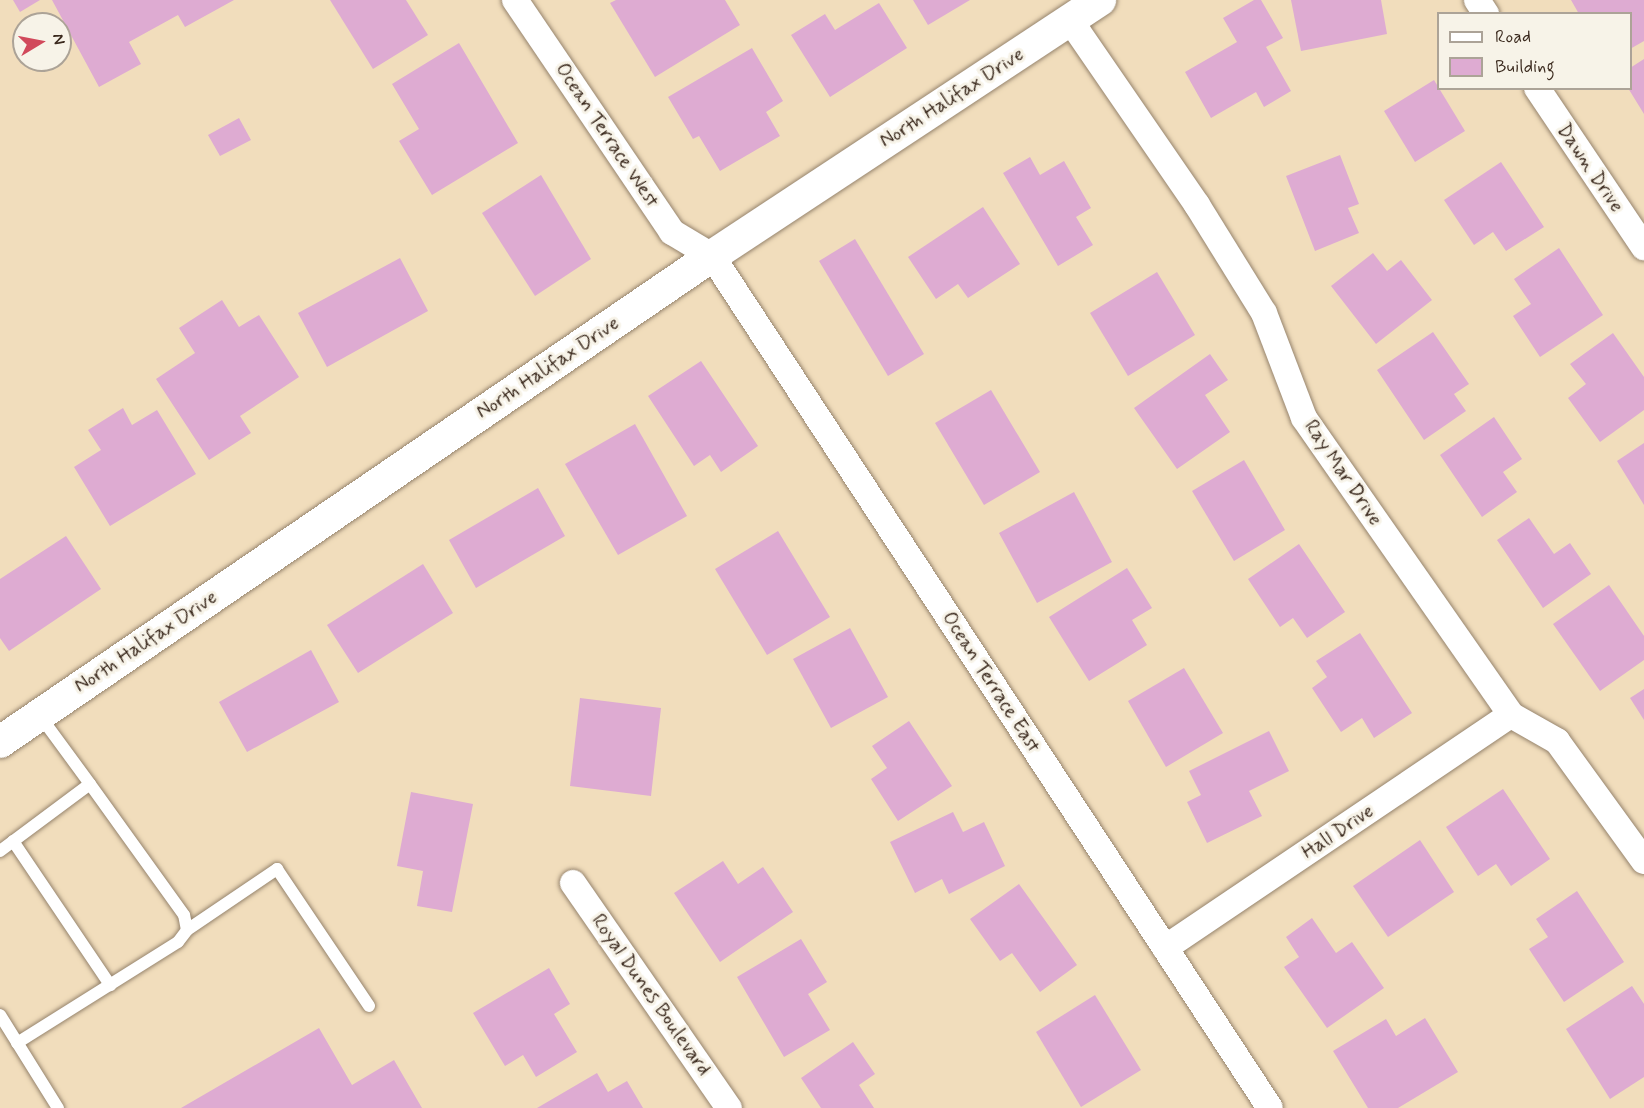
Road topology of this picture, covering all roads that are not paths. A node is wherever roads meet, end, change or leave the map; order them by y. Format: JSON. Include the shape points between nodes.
{"nodes":[{"id":1,"x":515,"y":0,"type":"edge"},
{"id":2,"x":1100,"y":0,"type":"edge"},
{"id":3,"x":1070,"y":20,"type":"junction"},
{"id":4,"x":1538,"y":90,"type":"edge"},
{"id":5,"x":1644,"y":247,"type":"edge"},
{"id":6,"x":712,"y":256,"type":"junction"},
{"id":7,"x":39,"y":715,"type":"junction"},
{"id":8,"x":1511,"y":715,"type":"junction"},
{"id":9,"x":0,"y":742,"type":"edge"},
{"id":10,"x":90,"y":784,"type":"junction"},
{"id":11,"x":13,"y":841,"type":"junction"},
{"id":12,"x":0,"y":851,"type":"edge"},
{"id":13,"x":1644,"y":861,"type":"edge"},
{"id":14,"x":573,"y":883,"type":"dead end"},
{"id":15,"x":187,"y":930,"type":"junction"},
{"id":16,"x":1165,"y":948,"type":"junction"},
{"id":17,"x":110,"y":985,"type":"junction"},
{"id":18,"x":369,"y":1006,"type":"dead end"},
{"id":19,"x":0,"y":1016,"type":"edge"},
{"id":20,"x":17,"y":1043,"type":"junction"},
{"id":21,"x":58,"y":1108,"type":"edge"},
{"id":22,"x":729,"y":1108,"type":"edge"},
{"id":23,"x":1270,"y":1108,"type":"edge"}],
"edges":[{"from":1,"to":6,"type":"street","name":"Ocean Terrace West","via":[[672,232]]},
{"from":2,"to":3,"type":"street","name":"North Halifax Drive"},
{"from":3,"to":6,"type":"street","name":"North Halifax Drive"},
{"from":3,"to":8,"type":"street","name":"Ray Mar Drive","via":[[1197,206],[1264,313],[1304,418]]},
{"from":4,"to":5,"type":"street","name":"Dawn Drive"},
{"from":6,"to":7,"type":"street","name":"North Halifax Drive"},
{"from":6,"to":16,"type":"street","name":"Ocean Terrace East"},
{"from":7,"to":9,"type":"street","name":"North Halifax Drive"},
{"from":7,"to":10,"type":"lane"},
{"from":8,"to":13,"type":"street","name":"Ray Mar Drive","via":[[1557,741]]},
{"from":8,"to":16,"type":"street","name":"Hall Drive"},
{"from":10,"to":11,"type":"lane"},
{"from":10,"to":15,"type":"lane","via":[[184,915]]},
{"from":11,"to":12,"type":"lane"},
{"from":11,"to":17,"type":"lane"},
{"from":14,"to":22,"type":"street","name":"Royal Dunes Boulevard"},
{"from":15,"to":17,"type":"lane","via":[[178,942]]},
{"from":15,"to":18,"type":"lane","via":[[277,869]]},
{"from":16,"to":23,"type":"street","name":"Ocean Terrace East"},
{"from":17,"to":20,"type":"lane"},
{"from":19,"to":20,"type":"lane"},
{"from":20,"to":21,"type":"lane"}]}
